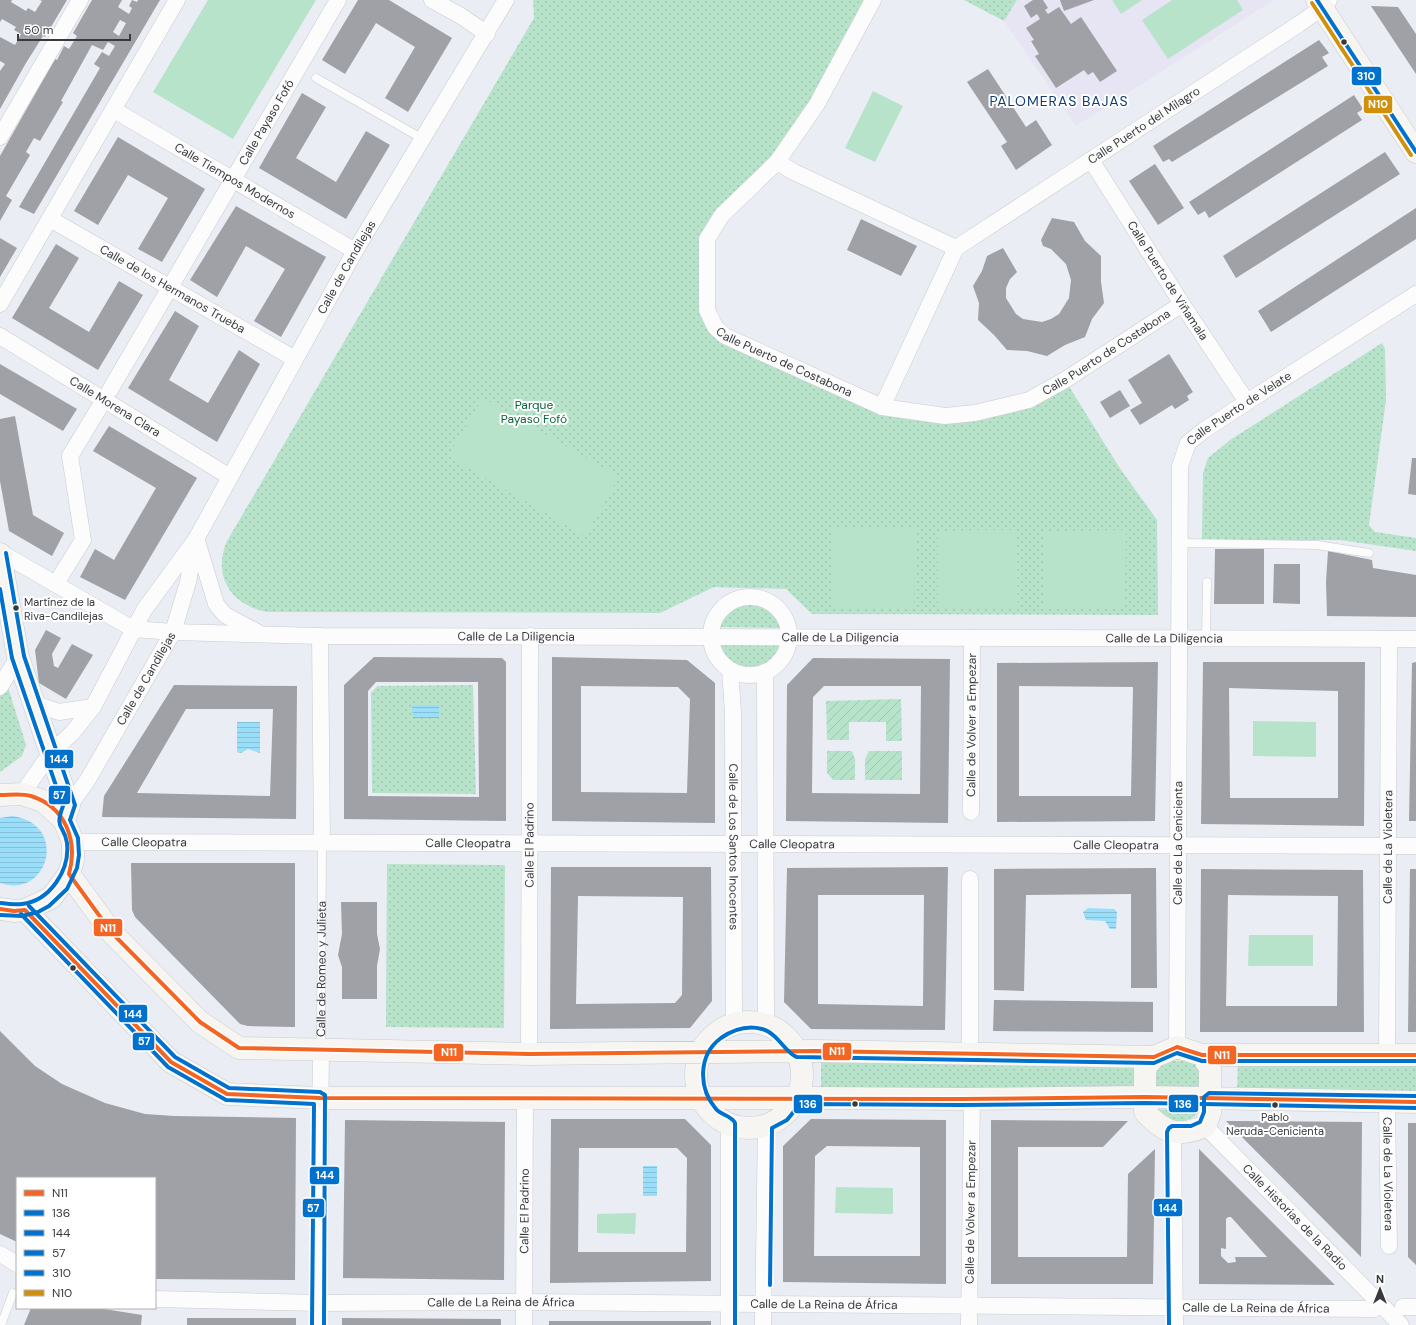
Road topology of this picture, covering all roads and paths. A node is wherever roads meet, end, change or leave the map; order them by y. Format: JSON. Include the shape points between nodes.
{"nodes":[{"id":1,"x":80,"y":0,"type":"edge"},
{"id":2,"x":178,"y":0,"type":"edge"},
{"id":3,"x":338,"y":0,"type":"edge"},
{"id":4,"x":432,"y":0,"type":"edge"},
{"id":5,"x":506,"y":0,"type":"edge"},
{"id":6,"x":873,"y":0,"type":"edge"},
{"id":7,"x":1325,"y":2,"type":"edge"},
{"id":8,"x":487,"y":34,"type":"junction"},
{"id":9,"x":316,"y":78,"type":"dead end"},
{"id":10,"x":114,"y":110,"type":"junction"},
{"id":11,"x":1416,"y":126,"type":"edge"},
{"id":12,"x":0,"y":137,"type":"edge"},
{"id":13,"x":423,"y":139,"type":"junction"},
{"id":14,"x":1416,"y":152,"type":"edge"},
{"id":15,"x":1091,"y":160,"type":"junction"},
{"id":16,"x":777,"y":162,"type":"junction"},
{"id":17,"x":233,"y":178,"type":"junction"},
{"id":18,"x":50,"y":219,"type":"junction"},
{"id":19,"x":956,"y":248,"type":"junction"},
{"id":20,"x":355,"y":251,"type":"junction"},
{"id":21,"x":170,"y":287,"type":"junction"},
{"id":22,"x":1416,"y":294,"type":"edge"},
{"id":23,"x":0,"y":304,"type":"edge"},
{"id":24,"x":1182,"y":304,"type":"junction"},
{"id":25,"x":0,"y":336,"type":"edge"},
{"id":26,"x":295,"y":359,"type":"junction"},
{"id":27,"x":110,"y":390,"type":"dead end"},
{"id":28,"x":1247,"y":402,"type":"junction"},
{"id":29,"x":882,"y":407,"type":"junction"},
{"id":30,"x":99,"y":408,"type":"dead end"},
{"id":31,"x":230,"y":477,"type":"junction"},
{"id":32,"x":196,"y":539,"type":"junction"},
{"id":33,"x":1180,"y":543,"type":"junction"},
{"id":34,"x":0,"y":553,"type":"edge"},
{"id":35,"x":1369,"y":553,"type":"dead end"},
{"id":36,"x":60,"y":577,"type":"dead end"},
{"id":37,"x":1207,"y":582,"type":"dead end"},
{"id":38,"x":133,"y":629,"type":"junction"},
{"id":39,"x":173,"y":632,"type":"junction"},
{"id":40,"x":264,"y":635,"type":"junction"},
{"id":41,"x":320,"y":636,"type":"junction"},
{"id":42,"x":530,"y":636,"type":"junction"},
{"id":43,"x":710,"y":636,"type":"junction"},
{"id":44,"x":789,"y":637,"type":"junction"},
{"id":45,"x":972,"y":638,"type":"junction"},
{"id":46,"x":1179,"y":639,"type":"junction"},
{"id":47,"x":1206,"y":639,"type":"junction"},
{"id":48,"x":1389,"y":639,"type":"junction"},
{"id":49,"x":1416,"y":639,"type":"edge"},
{"id":50,"x":18,"y":657,"type":"junction"},
{"id":51,"x":730,"y":670,"type":"junction"},
{"id":52,"x":765,"y":672,"type":"junction"},
{"id":53,"x":0,"y":687,"type":"edge"},
{"id":54,"x":33,"y":703,"type":"junction"},
{"id":55,"x":93,"y":707,"type":"junction"},
{"id":56,"x":50,"y":754,"type":"junction"},
{"id":57,"x":22,"y":794,"type":"junction"},
{"id":58,"x":0,"y":796,"type":"edge"},
{"id":59,"x":971,"y":812,"type":"dead end"},
{"id":60,"x":66,"y":813,"type":"junction"},
{"id":61,"x":73,"y":842,"type":"junction"},
{"id":62,"x":322,"y":843,"type":"junction"},
{"id":63,"x":530,"y":843,"type":"junction"},
{"id":64,"x":732,"y":844,"type":"junction"},
{"id":65,"x":766,"y":844,"type":"junction"},
{"id":66,"x":1179,"y":846,"type":"junction"},
{"id":67,"x":1388,"y":846,"type":"junction"},
{"id":68,"x":1416,"y":846,"type":"edge"},
{"id":69,"x":69,"y":874,"type":"junction"},
{"id":70,"x":970,"y":879,"type":"dead end"},
{"id":71,"x":0,"y":908,"type":"edge"},
{"id":72,"x":26,"y":910,"type":"junction"},
{"id":73,"x":734,"y":1024,"type":"junction"},
{"id":74,"x":766,"y":1024,"type":"junction"},
{"id":75,"x":1177,"y":1047,"type":"junction"},
{"id":76,"x":321,"y":1048,"type":"junction"},
{"id":77,"x":797,"y":1051,"type":"junction"},
{"id":78,"x":700,"y":1053,"type":"junction"},
{"id":79,"x":529,"y":1054,"type":"junction"},
{"id":80,"x":970,"y":1054,"type":"junction"},
{"id":81,"x":1202,"y":1055,"type":"junction"},
{"id":82,"x":1388,"y":1055,"type":"junction"},
{"id":83,"x":1416,"y":1055,"type":"edge"},
{"id":84,"x":1154,"y":1057,"type":"junction"},
{"id":85,"x":525,"y":1097,"type":"junction"},
{"id":86,"x":1145,"y":1097,"type":"junction"},
{"id":87,"x":320,"y":1098,"type":"junction"},
{"id":88,"x":701,"y":1098,"type":"junction"},
{"id":89,"x":797,"y":1098,"type":"junction"},
{"id":90,"x":972,"y":1099,"type":"junction"},
{"id":91,"x":1210,"y":1099,"type":"junction"},
{"id":92,"x":1386,"y":1102,"type":"junction"},
{"id":93,"x":1416,"y":1102,"type":"edge"},
{"id":94,"x":729,"y":1124,"type":"junction"},
{"id":95,"x":766,"y":1125,"type":"junction"},
{"id":96,"x":1205,"y":1126,"type":"junction"},
{"id":97,"x":1173,"y":1132,"type":"junction"},
{"id":98,"x":1389,"y":1246,"type":"dead end"},
{"id":99,"x":0,"y":1254,"type":"edge"},
{"id":100,"x":16,"y":1263,"type":"edge"},
{"id":101,"x":14,"y":1294,"type":"dead end"},
{"id":102,"x":156,"y":1299,"type":"edge"},
{"id":103,"x":524,"y":1302,"type":"junction"},
{"id":104,"x":318,"y":1303,"type":"junction"},
{"id":105,"x":764,"y":1304,"type":"junction"},
{"id":106,"x":729,"y":1305,"type":"junction"},
{"id":107,"x":969,"y":1305,"type":"junction"},
{"id":108,"x":1175,"y":1306,"type":"junction"},
{"id":109,"x":1374,"y":1309,"type":"dead end"},
{"id":110,"x":1,"y":1325,"type":"edge"},
{"id":111,"x":318,"y":1325,"type":"edge"},
{"id":112,"x":524,"y":1325,"type":"edge"},
{"id":113,"x":729,"y":1325,"type":"edge"},
{"id":114,"x":763,"y":1325,"type":"edge"},
{"id":115,"x":969,"y":1325,"type":"edge"},
{"id":116,"x":1175,"y":1325,"type":"edge"},
{"id":117,"x":1401,"y":1325,"type":"edge"}],
"edges":[{"from":1,"to":12,"type":"street"},
{"from":2,"to":10,"type":"street"},
{"from":3,"to":17,"type":"street","name":"Calle Payaso Fofó"},
{"from":4,"to":8,"type":"street"},
{"from":5,"to":8,"type":"street","name":"Calle de Candilejas"},
{"from":6,"to":16,"type":"street","name":"Calle Puerto de Costabona","via":[[817,104]]},
{"from":7,"to":11,"type":"main road"},
{"from":7,"to":14,"type":"main road"},
{"from":7,"to":15,"type":"street","name":"Calle Puerto del Milagro"},
{"from":8,"to":13,"type":"street","name":"Calle de Candilejas"},
{"from":9,"to":13,"type":"lane"},
{"from":10,"to":17,"type":"street","name":"Calle Tiempos Modernos"},
{"from":10,"to":18,"type":"street"},
{"from":13,"to":20,"type":"street","name":"Calle de Candilejas"},
{"from":15,"to":19,"type":"street","name":"Calle Puerto del Milagro"},
{"from":15,"to":24,"type":"street","name":"Calle Puerto de Viñamala"},
{"from":16,"to":19,"type":"street"},
{"from":16,"to":29,"type":"street","name":"Calle Puerto de Costabona","via":[[722,215],[707,239],[707,310],[715,327],[725,336]]},
{"from":17,"to":20,"type":"street","name":"Calle Tiempos Modernos"},
{"from":17,"to":21,"type":"street","name":"Calle Payaso Fofó"},
{"from":18,"to":21,"type":"street","name":"Calle de los Hermanos Trueba"},
{"from":18,"to":23,"type":"street"},
{"from":19,"to":29,"type":"street"},
{"from":20,"to":26,"type":"street","name":"Calle de Candilejas"},
{"from":21,"to":26,"type":"street","name":"Calle de los Hermanos Trueba"},
{"from":21,"to":27,"type":"street","name":"Calle Payaso Fofó"},
{"from":22,"to":28,"type":"street","name":"Calle Puerto de Velate"},
{"from":24,"to":28,"type":"street","name":"Calle Puerto de Viñamala"},
{"from":24,"to":29,"type":"street","name":"Calle Puerto de Costabona","via":[[1065,380],[1029,400],[975,413],[945,416]]},
{"from":25,"to":31,"type":"street","name":"Calle Morena Clara"},
{"from":26,"to":31,"type":"street","name":"Calle de Candilejas"},
{"from":28,"to":33,"type":"street","name":"Calle Puerto de Velate","via":[[1188,443],[1180,466]]},
{"from":30,"to":36,"type":"street","via":[[70,456],[83,540]]},
{"from":31,"to":32,"type":"street","name":"Calle de Candilejas"},
{"from":32,"to":38,"type":"street","name":"Calle de Candilejas"},
{"from":32,"to":39,"type":"street","name":"Calle de Candilejas","via":[[188,582]]},
{"from":32,"to":40,"type":"street","name":"Calle de La Diligencia","via":[[216,604],[225,615]]},
{"from":33,"to":35,"type":"lane","via":[[1317,545]]},
{"from":33,"to":46,"type":"street","name":"Calle Puerto de Velate"},
{"from":34,"to":38,"type":"street","name":"Calle de La Diligencia"},
{"from":34,"to":50,"type":"main road"},
{"from":37,"to":47,"type":"lane"},
{"from":38,"to":39,"type":"street","name":"Calle de La Diligencia"},
{"from":38,"to":55,"type":"street","name":"Calle de Candilejas"},
{"from":39,"to":40,"type":"street","name":"Calle de La Diligencia"},
{"from":39,"to":60,"type":"street","name":"Calle de Candilejas"},
{"from":40,"to":41,"type":"street","name":"Calle de La Diligencia"},
{"from":41,"to":42,"type":"street","name":"Calle de La Diligencia"},
{"from":41,"to":62,"type":"street","name":"Calle de Romeo y Julieta"},
{"from":42,"to":43,"type":"street","name":"Calle de La Diligencia"},
{"from":42,"to":63,"type":"street","name":"Calle El Padrino"},
{"from":43,"to":44,"type":"street","name":"Calle de La Diligencia"},
{"from":43,"to":44,"type":"street","via":[[718,612],[738,598],[750,596],[774,604],[785,619]]},
{"from":43,"to":51,"type":"street","via":[[716,656]]},
{"from":44,"to":45,"type":"street","name":"Calle de La Diligencia"},
{"from":44,"to":52,"type":"street","via":[[782,658]]},
{"from":45,"to":46,"type":"street","name":"Calle de La Diligencia"},
{"from":45,"to":59,"type":"street","name":"Calle de Volver a Empezar"},
{"from":46,"to":47,"type":"street","name":"Calle de La Diligencia"},
{"from":46,"to":66,"type":"street","name":"Calle de La Cenicienta"},
{"from":47,"to":48,"type":"street","name":"Calle de La Diligencia"},
{"from":48,"to":49,"type":"street","name":"Calle de La Diligencia"},
{"from":48,"to":67,"type":"street","name":"Calle de La Violetera"},
{"from":50,"to":53,"type":"street"},
{"from":50,"to":54,"type":"main road"},
{"from":51,"to":52,"type":"street","via":[[754,675]]},
{"from":51,"to":64,"type":"street","name":"Calle de Los Santos Inocentes"},
{"from":52,"to":65,"type":"street"},
{"from":54,"to":55,"type":"street","via":[[59,712]]},
{"from":54,"to":56,"type":"main road"},
{"from":55,"to":56,"type":"street","name":"Calle de Candilejas","via":[[73,732]]},
{"from":56,"to":57,"type":"street","name":"Calle de Candilejas"},
{"from":56,"to":60,"type":"main road"},
{"from":57,"to":58,"type":"main road"},
{"from":57,"to":60,"type":"main road"},
{"from":60,"to":61,"type":"main road"},
{"from":61,"to":62,"type":"street","name":"Calle Cleopatra"},
{"from":61,"to":69,"type":"main road","via":[[73,860]]},
{"from":62,"to":63,"type":"street","name":"Calle Cleopatra"},
{"from":62,"to":76,"type":"lane","name":"Calle de Romeo y Julieta"},
{"from":63,"to":64,"type":"street","name":"Calle Cleopatra"},
{"from":63,"to":79,"type":"street","name":"Calle El Padrino"},
{"from":64,"to":65,"type":"street","name":"Calle Cleopatra"},
{"from":64,"to":73,"type":"street","name":"Calle de Los Santos Inocentes"},
{"from":65,"to":66,"type":"street","name":"Calle Cleopatra"},
{"from":65,"to":74,"type":"street"},
{"from":66,"to":67,"type":"street","name":"Calle Cleopatra"},
{"from":66,"to":75,"type":"street","name":"Calle de La Cenicienta"},
{"from":67,"to":68,"type":"street","name":"Calle Cleopatra"},
{"from":67,"to":82,"type":"street","name":"Calle de La Violetera"},
{"from":69,"to":72,"type":"main road","via":[[51,898]]},
{"from":69,"to":76,"type":"main road","via":[[112,933],[200,1022],[239,1048]]},
{"from":70,"to":80,"type":"street"},
{"from":71,"to":72,"type":"main road"},
{"from":72,"to":87,"type":"main road","via":[[171,1062],[227,1094]]},
{"from":73,"to":74,"type":"main road"},
{"from":73,"to":78,"type":"main road","via":[[715,1034]]},
{"from":74,"to":77,"type":"main road","via":[[783,1034]]},
{"from":75,"to":81,"type":"main road"},
{"from":75,"to":84,"type":"main road"},
{"from":76,"to":79,"type":"main road"},
{"from":76,"to":87,"type":"street","name":"Calle de Romeo y Julieta"},
{"from":77,"to":78,"type":"main road"},
{"from":77,"to":80,"type":"main road"},
{"from":77,"to":89,"type":"main road","via":[[802,1074]]},
{"from":78,"to":79,"type":"main road"},
{"from":78,"to":88,"type":"main road","via":[[696,1075]]},
{"from":80,"to":84,"type":"main road"},
{"from":81,"to":82,"type":"main road"},
{"from":81,"to":91,"type":"main road","via":[[1210,1068]]},
{"from":82,"to":83,"type":"main road"},
{"from":84,"to":86,"type":"main road","via":[[1145,1068]]},
{"from":85,"to":87,"type":"main road"},
{"from":85,"to":88,"type":"main road"},
{"from":85,"to":103,"type":"street","name":"Calle El Padrino"},
{"from":86,"to":90,"type":"main road"},
{"from":86,"to":91,"type":"main road"},
{"from":86,"to":97,"type":"main road","via":[[1145,1112],[1158,1126]]},
{"from":87,"to":104,"type":"street","name":"Calle de Romeo y Julieta"},
{"from":88,"to":89,"type":"main road"},
{"from":88,"to":94,"type":"main road","via":[[712,1114]]},
{"from":89,"to":90,"type":"main road"},
{"from":89,"to":95,"type":"main road","via":[[783,1115]]},
{"from":90,"to":107,"type":"street","name":"Calle de Volver a Empezar"},
{"from":91,"to":92,"type":"main road"},
{"from":91,"to":96,"type":"main road","via":[[1210,1113]]},
{"from":92,"to":93,"type":"main road"},
{"from":92,"to":98,"type":"street","name":"Calle de La Violetera"},
{"from":94,"to":95,"type":"main road","via":[[747,1128]]},
{"from":94,"to":106,"type":"street"},
{"from":95,"to":105,"type":"street"},
{"from":96,"to":97,"type":"main road","via":[[1192,1132]]},
{"from":96,"to":117,"type":"street","name":"Calle Historias de la Radio"},
{"from":97,"to":108,"type":"street"},
{"from":99,"to":100,"type":"street"},
{"from":101,"to":110,"type":"lane"},
{"from":102,"to":104,"type":"street","name":"Calle de La Reina de África"},
{"from":103,"to":104,"type":"street","name":"Calle de La Reina de África"},
{"from":103,"to":106,"type":"street","name":"Calle de La Reina de África"},
{"from":103,"to":112,"type":"street","name":"Calle El Padrino"},
{"from":104,"to":111,"type":"street","name":"Calle de Romeo y Julieta"},
{"from":105,"to":106,"type":"street","name":"Calle de La Reina de África"},
{"from":105,"to":107,"type":"street","name":"Calle de La Reina de África"},
{"from":105,"to":114,"type":"street"},
{"from":106,"to":113,"type":"street"},
{"from":107,"to":108,"type":"street","name":"Calle de La Reina de África"},
{"from":107,"to":115,"type":"street","name":"Calle de Volver a Empezar"},
{"from":108,"to":109,"type":"street","name":"Calle de La Reina de África"},
{"from":108,"to":116,"type":"street"}]}
